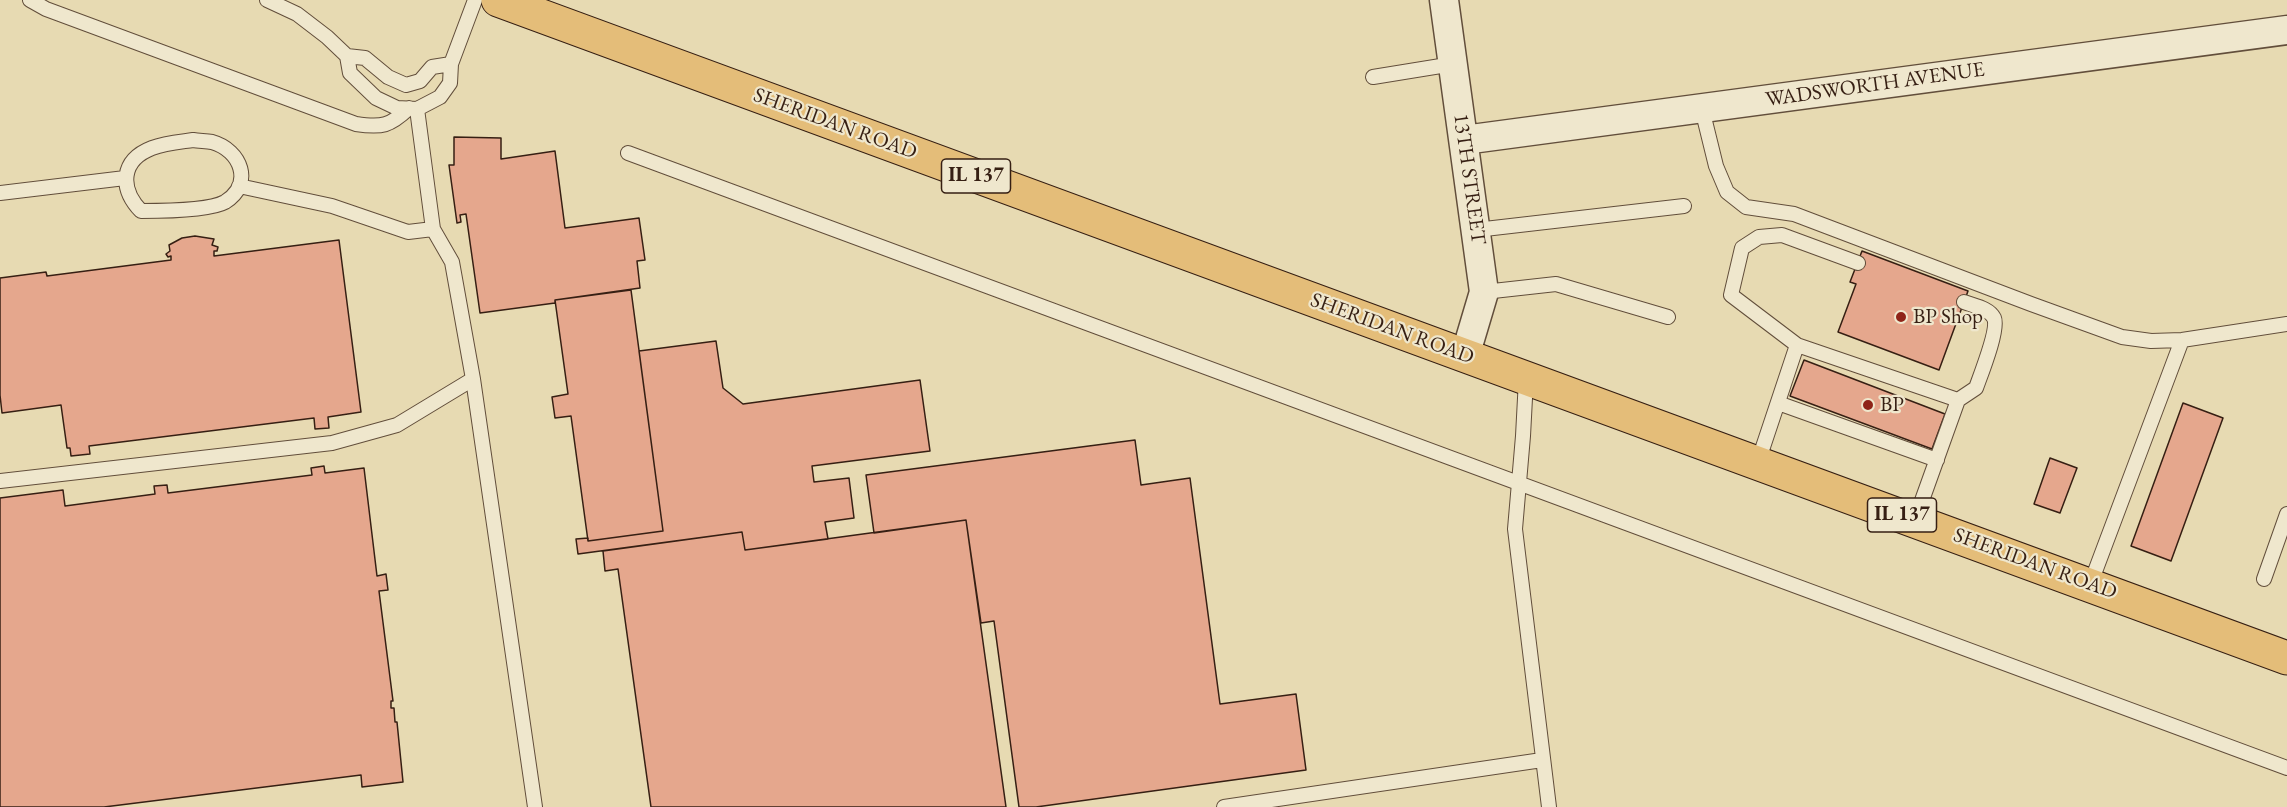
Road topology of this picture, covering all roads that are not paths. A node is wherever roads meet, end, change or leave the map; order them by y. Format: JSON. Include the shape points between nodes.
{"nodes":[{"id":1,"x":30,"y":0,"type":"edge"},
{"id":2,"x":267,"y":0,"type":"edge"},
{"id":3,"x":475,"y":0,"type":"edge"},
{"id":4,"x":498,"y":0,"type":"edge"},
{"id":5,"x":1444,"y":0,"type":"edge"},
{"id":6,"x":2287,"y":30,"type":"edge"},
{"id":7,"x":347,"y":56,"type":"junction"},
{"id":8,"x":451,"y":64,"type":"junction"},
{"id":9,"x":1453,"y":64,"type":"junction"},
{"id":10,"x":1373,"y":76,"type":"dead end"},
{"id":11,"x":413,"y":108,"type":"junction"},
{"id":12,"x":1702,"y":109,"type":"junction"},
{"id":13,"x":1464,"y":140,"type":"junction"},
{"id":14,"x":628,"y":153,"type":"dead end"},
{"id":15,"x":125,"y":178,"type":"junction"},
{"id":16,"x":239,"y":186,"type":"junction"},
{"id":17,"x":0,"y":194,"type":"edge"},
{"id":18,"x":1684,"y":206,"type":"dead end"},
{"id":19,"x":433,"y":229,"type":"junction"},
{"id":20,"x":1476,"y":230,"type":"junction"},
{"id":21,"x":1858,"y":263,"type":"dead end"},
{"id":22,"x":1484,"y":292,"type":"junction"},
{"id":23,"x":1964,"y":302,"type":"dead end"},
{"id":24,"x":1668,"y":317,"type":"dead end"},
{"id":25,"x":2287,"y":324,"type":"edge"},
{"id":26,"x":2182,"y":340,"type":"junction"},
{"id":27,"x":1797,"y":345,"type":"junction"},
{"id":28,"x":1465,"y":356,"type":"junction"},
{"id":29,"x":1526,"y":377,"type":"junction"},
{"id":30,"x":473,"y":379,"type":"junction"},
{"id":31,"x":1958,"y":400,"type":"junction"},
{"id":32,"x":1778,"y":403,"type":"junction"},
{"id":33,"x":1936,"y":460,"type":"junction"},
{"id":34,"x":1758,"y":462,"type":"junction"},
{"id":35,"x":0,"y":481,"type":"edge"},
{"id":36,"x":1520,"y":485,"type":"junction"},
{"id":37,"x":2287,"y":514,"type":"edge"},
{"id":38,"x":1915,"y":520,"type":"junction"},
{"id":39,"x":2264,"y":579,"type":"dead end"},
{"id":40,"x":2090,"y":585,"type":"junction"},
{"id":41,"x":2287,"y":658,"type":"edge"},
{"id":42,"x":1542,"y":760,"type":"junction"},
{"id":43,"x":2287,"y":768,"type":"edge"},
{"id":44,"x":536,"y":807,"type":"edge"},
{"id":45,"x":1224,"y":807,"type":"edge"},
{"id":46,"x":1549,"y":807,"type":"edge"}],
"edges":[{"from":1,"to":11,"type":"lane","via":[[356,124],[378,128]]},
{"from":2,"to":7,"type":"lane","via":[[297,14]]},
{"from":3,"to":8,"type":"lane"},
{"from":4,"to":28,"type":"highway","name":"SHERIDAN ROAD","number":"IL 137"},
{"from":5,"to":9,"type":"street","name":"13TH STREET"},
{"from":6,"to":12,"type":"street","name":"WADSWORTH AVENUE"},
{"from":7,"to":8,"type":"lane","via":[[365,57],[388,77],[406,85],[420,81],[432,67]]},
{"from":7,"to":11,"type":"lane","via":[[350,73],[376,98],[397,108]]},
{"from":8,"to":11,"type":"lane","via":[[450,83],[440,97]]},
{"from":9,"to":10,"type":"lane"},
{"from":9,"to":13,"type":"street","name":"13TH STREET"},
{"from":11,"to":19,"type":"lane"},
{"from":12,"to":13,"type":"street","name":"WADSWORTH AVENUE"},
{"from":12,"to":26,"type":"lane","via":[[1716,166],[1727,192],[1746,207],[1794,214],[2122,337]]},
{"from":13,"to":20,"type":"street","name":"13TH STREET"},
{"from":14,"to":36,"type":"lane"},
{"from":15,"to":16,"type":"lane","via":[[130,200],[141,211],[208,207],[225,202]]},
{"from":15,"to":16,"type":"lane","via":[[131,162],[150,149],[193,140],[214,143],[231,153],[243,174]]},
{"from":15,"to":17,"type":"lane"},
{"from":16,"to":19,"type":"lane","via":[[332,206],[408,232]]},
{"from":18,"to":20,"type":"lane"},
{"from":19,"to":30,"type":"lane","via":[[452,262]]},
{"from":20,"to":22,"type":"street","name":"13TH STREET"},
{"from":21,"to":27,"type":"lane","via":[[1782,235],[1759,237],[1742,248],[1731,295]]},
{"from":22,"to":24,"type":"lane","via":[[1556,284]]},
{"from":22,"to":28,"type":"street","name":"13TH STREET"},
{"from":23,"to":31,"type":"lane","via":[[1986,310],[1994,319],[1995,329],[1976,388]]},
{"from":25,"to":26,"type":"lane"},
{"from":26,"to":40,"type":"lane"},
{"from":27,"to":31,"type":"lane"},
{"from":27,"to":32,"type":"lane"},
{"from":28,"to":29,"type":"highway","name":"SHERIDAN ROAD","number":"IL 137"},
{"from":29,"to":34,"type":"highway","name":"SHERIDAN ROAD","number":"IL 137"},
{"from":29,"to":36,"type":"lane"},
{"from":30,"to":35,"type":"lane","via":[[397,425],[332,443]]},
{"from":30,"to":44,"type":"lane"},
{"from":31,"to":33,"type":"lane"},
{"from":32,"to":33,"type":"lane"},
{"from":32,"to":34,"type":"lane"},
{"from":33,"to":38,"type":"lane"},
{"from":34,"to":38,"type":"highway","name":"SHERIDAN ROAD","number":"IL 137"},
{"from":36,"to":42,"type":"lane","via":[[1515,530]]},
{"from":36,"to":43,"type":"lane"},
{"from":37,"to":39,"type":"lane"},
{"from":38,"to":40,"type":"highway","name":"SHERIDAN ROAD","number":"IL 137"},
{"from":40,"to":41,"type":"highway","name":"SHERIDAN ROAD","number":"IL 137"},
{"from":42,"to":45,"type":"lane"},
{"from":42,"to":46,"type":"lane"}]}
